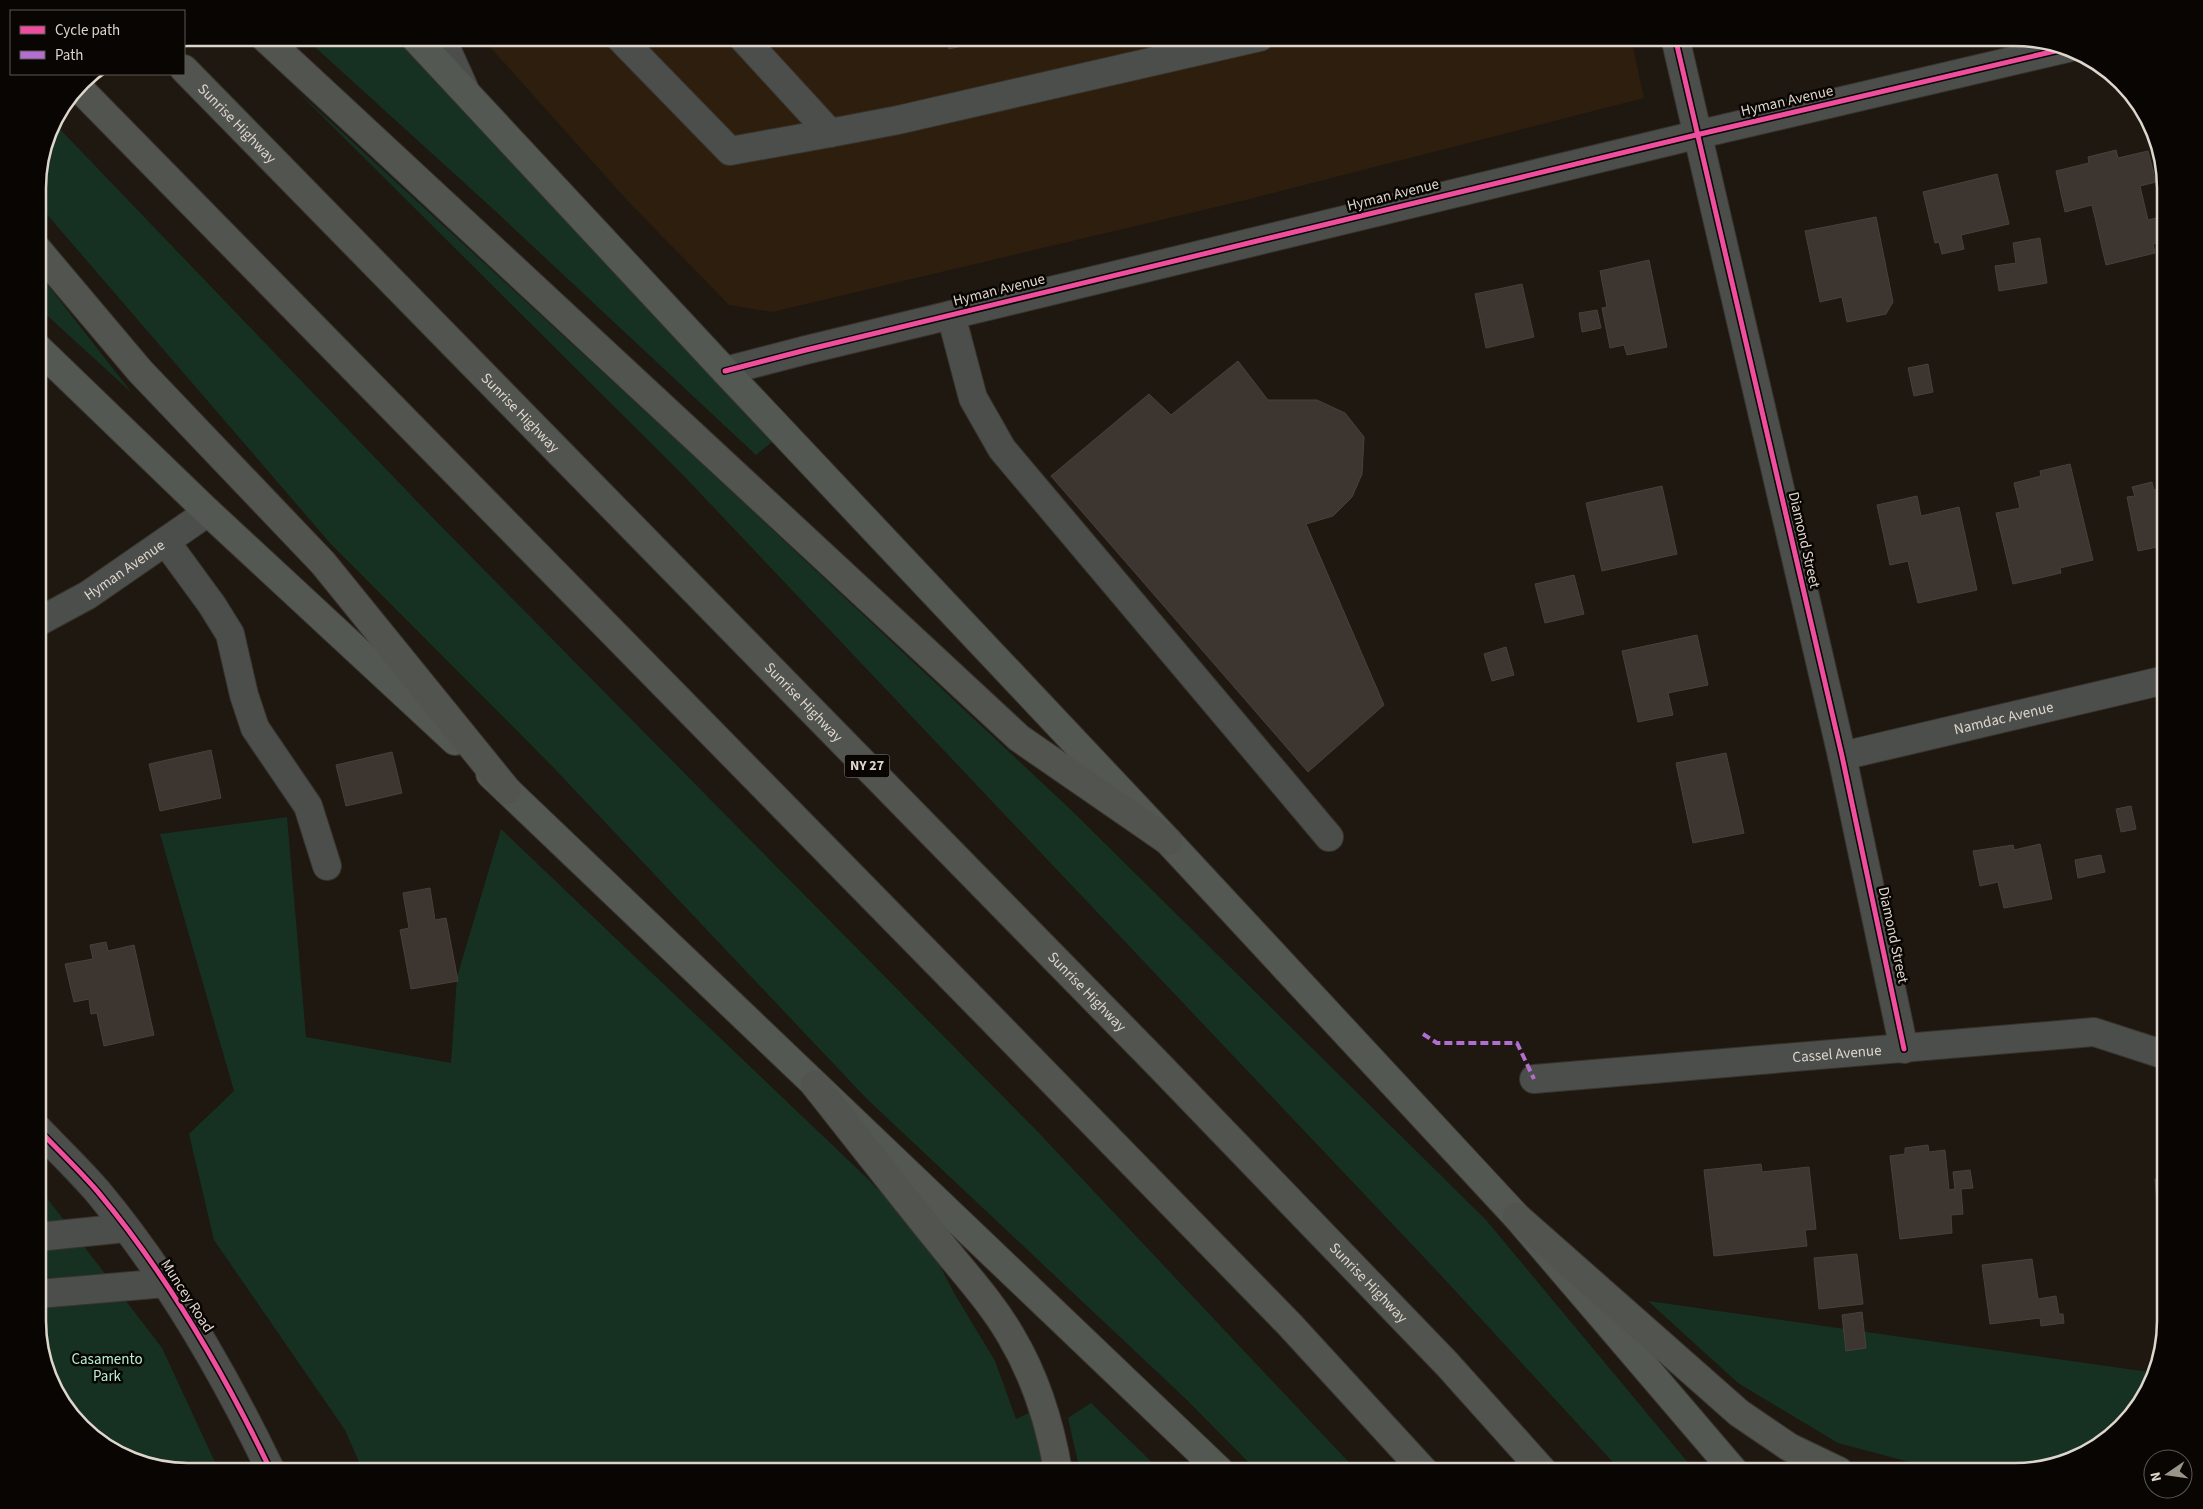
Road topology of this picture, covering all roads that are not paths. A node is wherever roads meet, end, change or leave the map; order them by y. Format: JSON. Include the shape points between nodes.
{"nodes":[{"id":1,"x":273,"y":46,"type":"edge"},
{"id":2,"x":422,"y":46,"type":"edge"},
{"id":3,"x":445,"y":46,"type":"edge"},
{"id":4,"x":627,"y":46,"type":"edge"},
{"id":5,"x":749,"y":46,"type":"edge"},
{"id":6,"x":1225,"y":46,"type":"edge"},
{"id":7,"x":1676,"y":46,"type":"edge"},
{"id":8,"x":2053,"y":51,"type":"edge"},
{"id":9,"x":185,"y":70,"type":"edge"},
{"id":10,"x":466,"y":92,"type":"junction"},
{"id":11,"x":83,"y":93,"type":"edge"},
{"id":12,"x":830,"y":133,"type":"junction"},
{"id":13,"x":1696,"y":134,"type":"junction"},
{"id":14,"x":47,"y":261,"type":"edge"},
{"id":15,"x":951,"y":315,"type":"junction"},
{"id":16,"x":47,"y":357,"type":"edge"},
{"id":17,"x":725,"y":372,"type":"junction"},
{"id":18,"x":208,"y":512,"type":"junction"},
{"id":19,"x":166,"y":542,"type":"junction"},
{"id":20,"x":47,"y":617,"type":"edge"},
{"id":21,"x":2157,"y":682,"type":"edge"},
{"id":22,"x":1842,"y":756,"type":"junction"},
{"id":23,"x":507,"y":790,"type":"junction"},
{"id":24,"x":1329,"y":837,"type":"dead end"},
{"id":25,"x":1168,"y":841,"type":"junction"},
{"id":26,"x":327,"y":866,"type":"dead end"},
{"id":27,"x":1904,"y":1048,"type":"junction"},
{"id":28,"x":2157,"y":1051,"type":"edge"},
{"id":29,"x":1534,"y":1079,"type":"dead end"},
{"id":30,"x":815,"y":1085,"type":"junction"},
{"id":31,"x":47,"y":1138,"type":"edge"},
{"id":32,"x":1517,"y":1217,"type":"junction"},
{"id":33,"x":125,"y":1228,"type":"junction"},
{"id":34,"x":47,"y":1236,"type":"edge"},
{"id":35,"x":166,"y":1283,"type":"junction"},
{"id":36,"x":47,"y":1293,"type":"edge"},
{"id":37,"x":267,"y":1463,"type":"edge"},
{"id":38,"x":1056,"y":1463,"type":"edge"},
{"id":39,"x":1211,"y":1463,"type":"edge"},
{"id":40,"x":1416,"y":1463,"type":"edge"},
{"id":41,"x":1535,"y":1463,"type":"edge"},
{"id":42,"x":1726,"y":1463,"type":"edge"},
{"id":43,"x":1821,"y":1463,"type":"edge"}],
"edges":[{"from":1,"to":25,"type":"highway","via":[[1019,738]]},
{"from":2,"to":10,"type":"main road"},
{"from":3,"to":10,"type":"street"},
{"from":4,"to":12,"type":"street","via":[[730,151]]},
{"from":5,"to":12,"type":"street"},
{"from":6,"to":12,"type":"street"},
{"from":7,"to":13,"type":"street","name":"Diamond Street"},
{"from":8,"to":13,"type":"street","name":"Hyman Avenue"},
{"from":9,"to":41,"type":"highway","name":"Sunrise Highway","number":"NY 27","via":[[1158,1064],[1447,1364]]},
{"from":10,"to":17,"type":"main road"},
{"from":11,"to":40,"type":"highway","via":[[1290,1325]]},
{"from":13,"to":15,"type":"street","name":"Hyman Avenue"},
{"from":13,"to":22,"type":"street","name":"Diamond Street"},
{"from":14,"to":23,"type":"highway","via":[[140,371],[323,563]]},
{"from":15,"to":17,"type":"street","name":"Hyman Avenue"},
{"from":15,"to":24,"type":"street","via":[[973,398],[1002,449]]},
{"from":16,"to":18,"type":"main road"},
{"from":17,"to":25,"type":"main road"},
{"from":18,"to":19,"type":"street","name":"Hyman Avenue"},
{"from":18,"to":23,"type":"main road"},
{"from":19,"to":20,"type":"street","name":"Hyman Avenue","via":[[88,595]]},
{"from":19,"to":26,"type":"street","via":[[230,634],[244,695],[256,728],[308,806]]},
{"from":21,"to":22,"type":"street","name":"Namdac Avenue"},
{"from":22,"to":27,"type":"street","name":"Diamond Street"},
{"from":23,"to":30,"type":"main road"},
{"from":25,"to":32,"type":"main road"},
{"from":27,"to":28,"type":"street","name":"Cassel Avenue","via":[[2094,1032]]},
{"from":27,"to":29,"type":"street","name":"Cassel Avenue"},
{"from":30,"to":38,"type":"highway","via":[[968,1275],[1011,1335],[1042,1405]]},
{"from":30,"to":39,"type":"main road"},
{"from":31,"to":33,"type":"street","name":"Muncey Road","via":[[98,1192]]},
{"from":32,"to":42,"type":"main road"},
{"from":32,"to":43,"type":"highway","via":[[1739,1413],[1789,1447]]},
{"from":33,"to":34,"type":"street"},
{"from":33,"to":35,"type":"street","name":"Muncey Road"},
{"from":35,"to":36,"type":"street"},
{"from":35,"to":37,"type":"street","name":"Muncey Road","via":[[239,1405]]}]}
